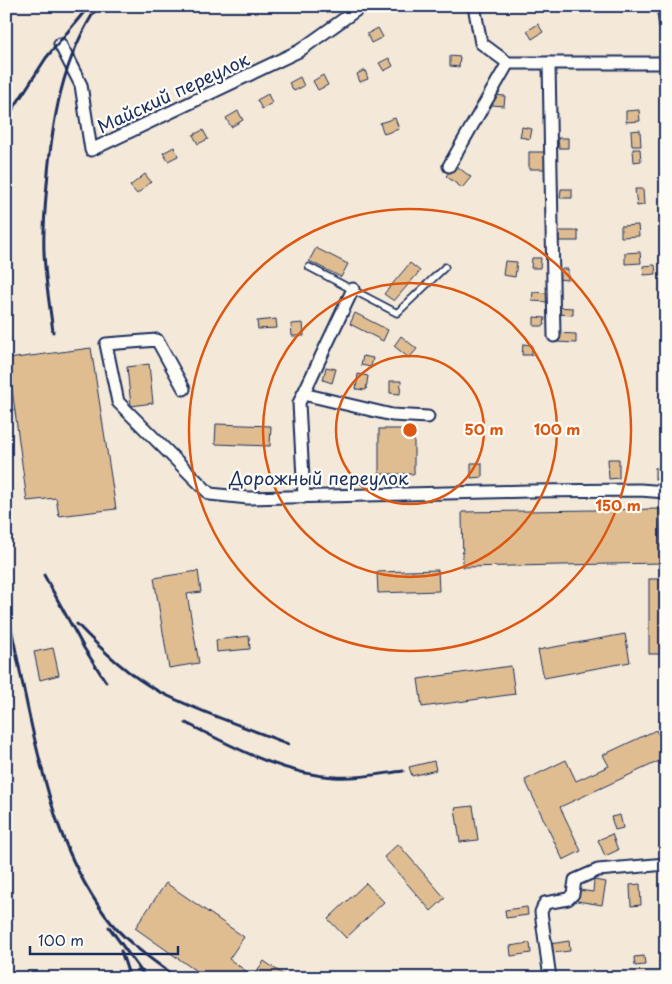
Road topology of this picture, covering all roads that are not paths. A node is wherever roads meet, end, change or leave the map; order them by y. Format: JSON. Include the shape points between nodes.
{"nodes":[{"id":1,"x":362,"y":6,"type":"edge"},
{"id":2,"x":474,"y":6,"type":"edge"},
{"id":3,"x":663,"y":6,"type":"edge"},
{"id":4,"x":666,"y":27,"type":"edge"},
{"id":5,"x":60,"y":44,"type":"dead end"},
{"id":6,"x":550,"y":62,"type":"junction"},
{"id":7,"x":508,"y":63,"type":"junction"},
{"id":8,"x":666,"y":63,"type":"edge"},
{"id":9,"x":449,"y":166,"type":"dead end"},
{"id":10,"x":309,"y":267,"type":"dead end"},
{"id":11,"x":445,"y":267,"type":"dead end"},
{"id":12,"x":353,"y":289,"type":"junction"},
{"id":13,"x":554,"y":336,"type":"dead end"},
{"id":14,"x":184,"y":389,"type":"dead end"},
{"id":15,"x":303,"y":394,"type":"junction"},
{"id":16,"x":428,"y":417,"type":"dead end"},
{"id":17,"x":666,"y":492,"type":"edge"},
{"id":18,"x":304,"y":497,"type":"junction"},
{"id":19,"x":666,"y":864,"type":"edge"},
{"id":20,"x":550,"y":978,"type":"edge"}],
"edges":[{"from":1,"to":5,"type":"street","name":"Майский переулок","via":[[299,52],[92,150],[81,85]]},
{"from":2,"to":7,"type":"street","via":[[481,43]]},
{"from":3,"to":4,"type":"street"},
{"from":6,"to":7,"type":"street"},
{"from":6,"to":8,"type":"street"},
{"from":6,"to":13,"type":"street"},
{"from":7,"to":9,"type":"street"},
{"from":10,"to":12,"type":"lane"},
{"from":11,"to":12,"type":"lane","via":[[397,313]]},
{"from":12,"to":15,"type":"street"},
{"from":14,"to":18,"type":"street","name":"Дорожный переулок","via":[[157,340],[106,344],[118,402],[210,494],[248,498]]},
{"from":15,"to":16,"type":"street","via":[[392,415]]},
{"from":15,"to":18,"type":"street","via":[[299,403]]},
{"from":17,"to":18,"type":"street","name":"Дорожный переулок","via":[[538,491]]},
{"from":19,"to":20,"type":"street","via":[[598,870],[575,880],[573,894],[568,899],[545,903],[541,912]]}]}
